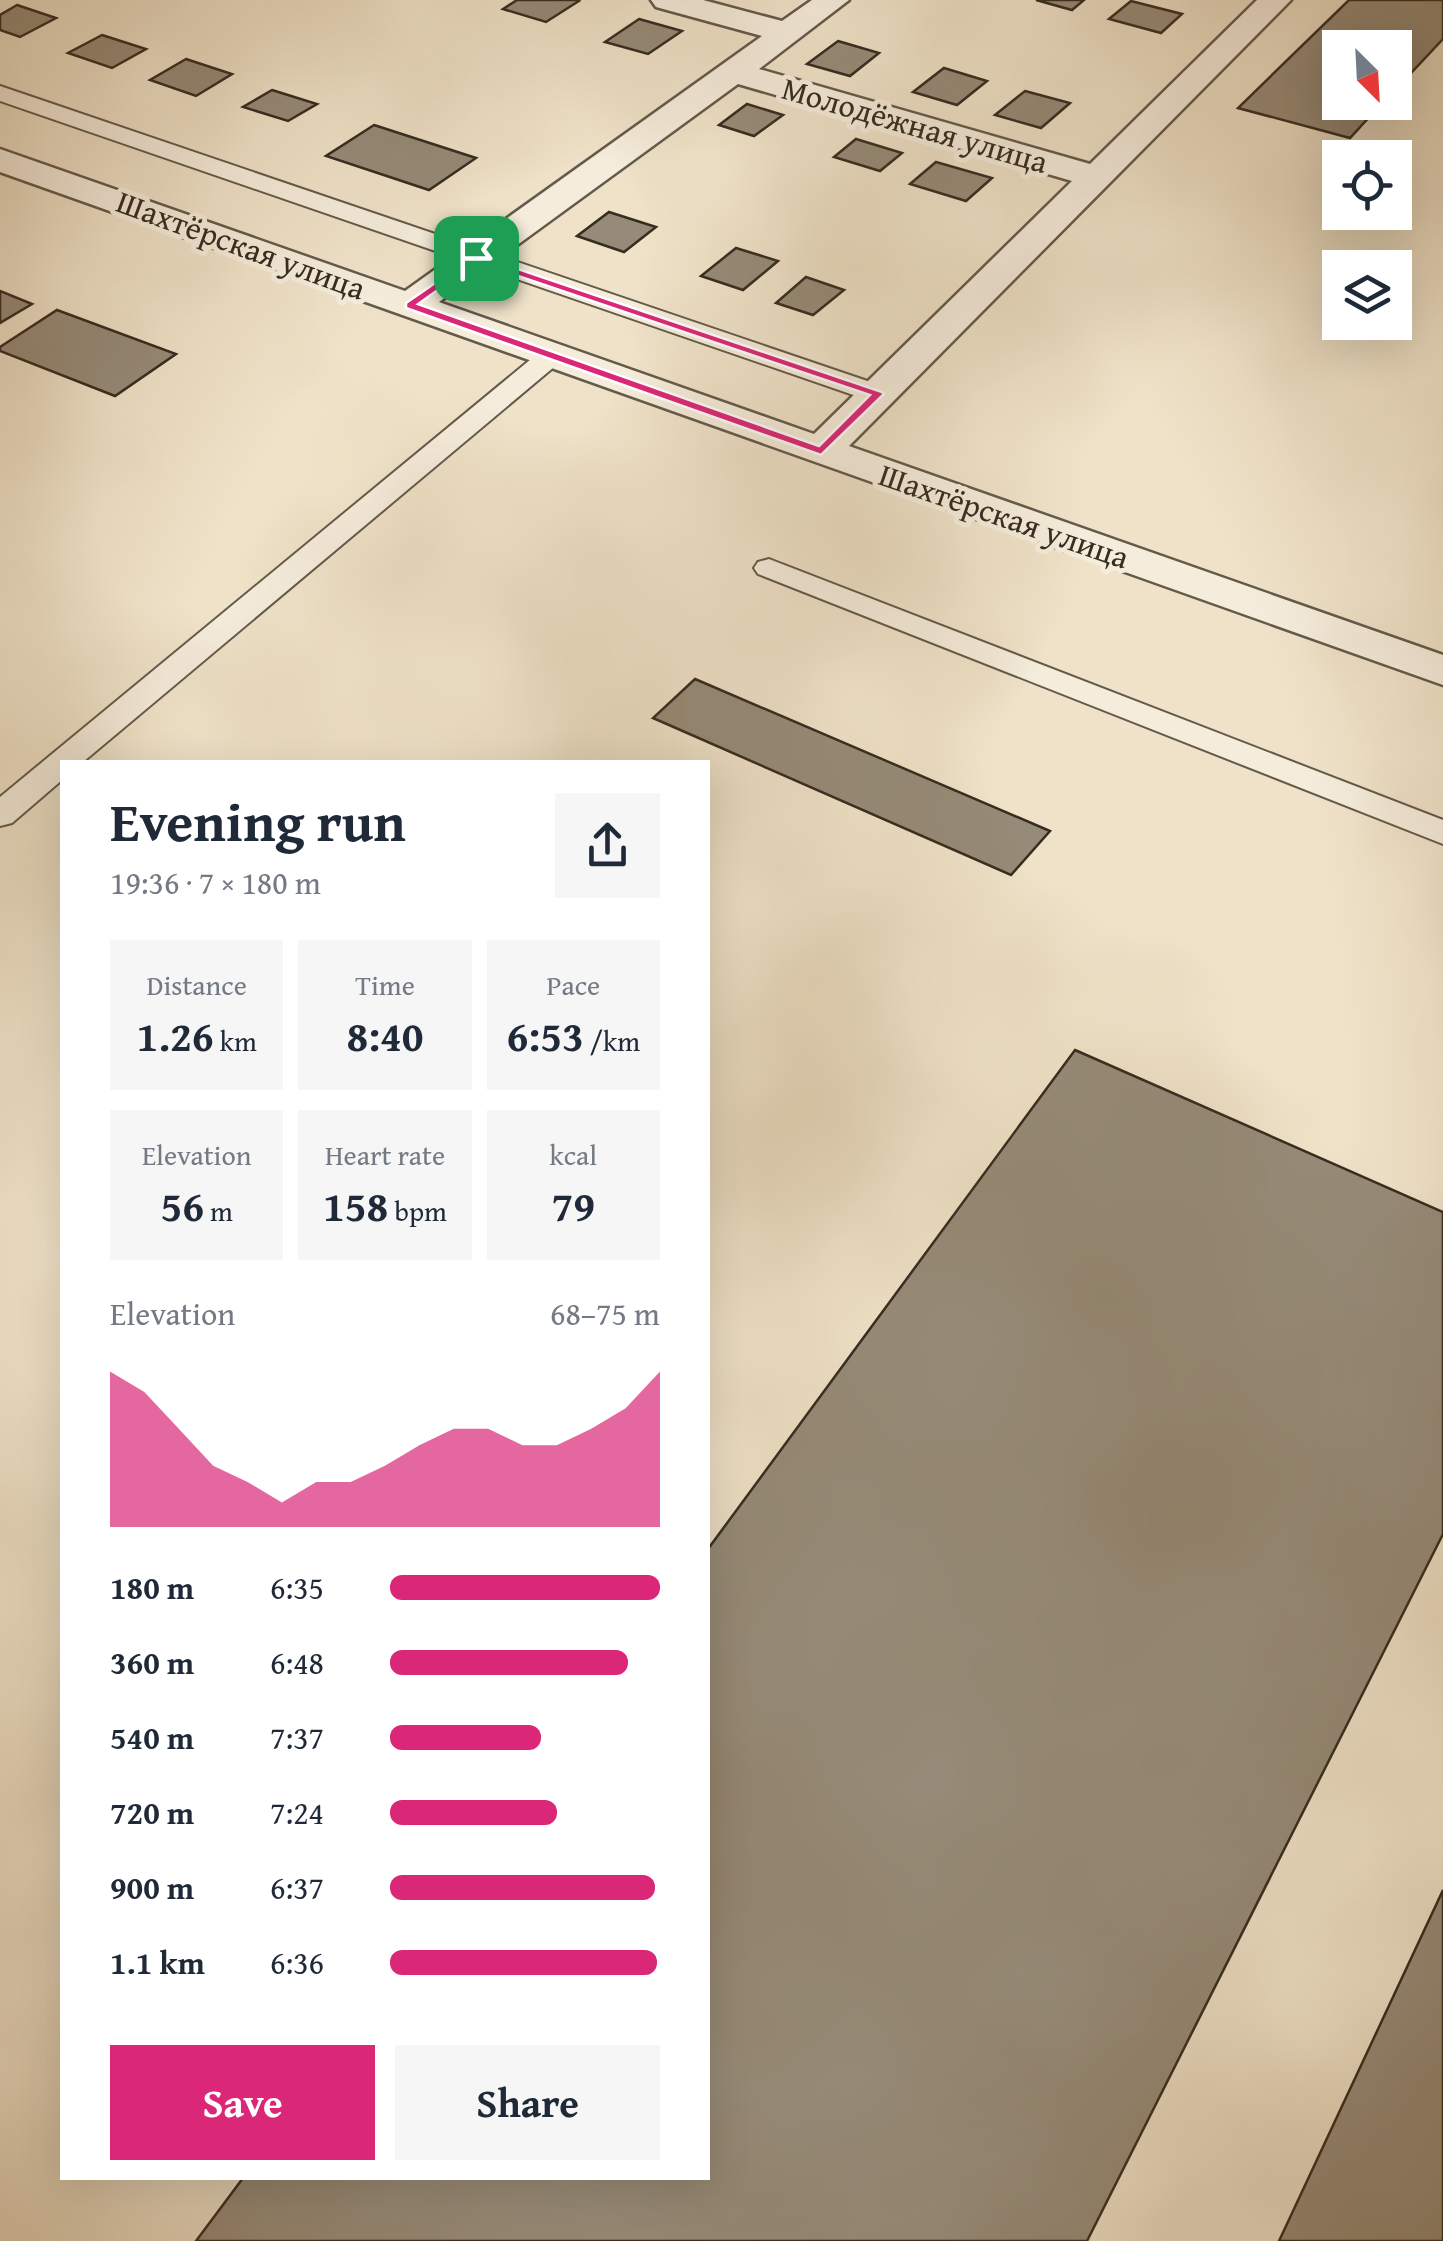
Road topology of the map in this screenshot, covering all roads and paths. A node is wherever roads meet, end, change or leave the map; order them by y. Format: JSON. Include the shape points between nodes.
{"nodes":[{"id":1,"x":667,"y":0,"type":"edge"},
{"id":2,"x":833,"y":0,"type":"edge"},
{"id":3,"x":1258,"y":3,"type":"edge"},
{"id":4,"x":788,"y":34,"type":"junction"},
{"id":5,"x":734,"y":72,"type":"junction"},
{"id":6,"x":0,"y":93,"type":"edge"},
{"id":7,"x":0,"y":160,"type":"edge"},
{"id":8,"x":1096,"y":177,"type":"junction"},
{"id":9,"x":476,"y":258,"type":"junction"},
{"id":10,"x":410,"y":305,"type":"junction"},
{"id":11,"x":552,"y":356,"type":"junction"},
{"id":12,"x":878,"y":394,"type":"junction"},
{"id":13,"x":821,"y":451,"type":"junction"},
{"id":14,"x":770,"y":568,"type":"dead end"},
{"id":15,"x":1443,"y":671,"type":"edge"},
{"id":16,"x":67,"y":760,"type":"edge"},
{"id":17,"x":60,"y":765,"type":"edge"},
{"id":18,"x":0,"y":815,"type":"edge"},
{"id":19,"x":1443,"y":833,"type":"edge"}],
"edges":[{"from":1,"to":4,"type":"street","name":"Молодёжная улица"},
{"from":2,"to":4,"type":"street"},
{"from":3,"to":8,"type":"street"},
{"from":4,"to":5,"type":"street"},
{"from":5,"to":8,"type":"street","name":"Молодёжная улица"},
{"from":5,"to":9,"type":"street"},
{"from":6,"to":9,"type":"lane"},
{"from":7,"to":10,"type":"street","name":"Шахтёрская улица"},
{"from":8,"to":12,"type":"street"},
{"from":9,"to":10,"type":"street"},
{"from":9,"to":12,"type":"lane"},
{"from":10,"to":11,"type":"street","name":"Шахтёрская улица"},
{"from":11,"to":13,"type":"street","name":"Шахтёрская улица"},
{"from":11,"to":16,"type":"lane"},
{"from":12,"to":13,"type":"street"},
{"from":13,"to":15,"type":"street","name":"Шахтёрская улица"},
{"from":14,"to":19,"type":"lane"},
{"from":17,"to":18,"type":"lane"}]}
